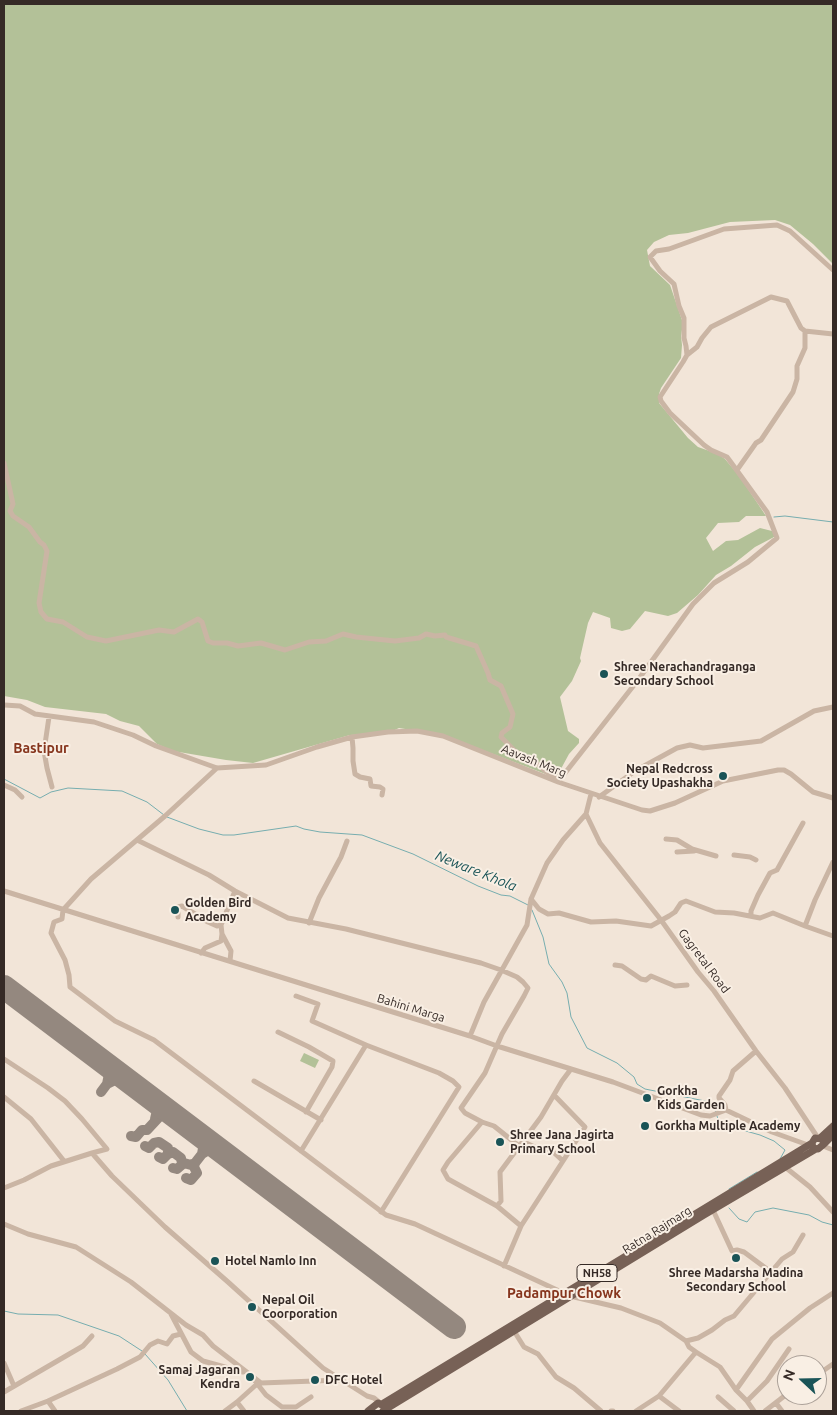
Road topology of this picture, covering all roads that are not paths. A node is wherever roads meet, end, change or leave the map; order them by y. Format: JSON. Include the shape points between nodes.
{"nodes":[{"id":1,"x":833,"y":270,"type":"edge"},
{"id":2,"x":805,"y":331,"type":"junction"},
{"id":3,"x":833,"y":334,"type":"edge"},
{"id":4,"x":686,"y":355,"type":"junction"},
{"id":5,"x":4,"y":462,"type":"edge"},
{"id":6,"x":736,"y":470,"type":"junction"},
{"id":7,"x":4,"y":705,"type":"edge"},
{"id":8,"x":833,"y":707,"type":"edge"},
{"id":9,"x":49,"y":717,"type":"junction"},
{"id":10,"x":352,"y":737,"type":"junction"},
{"id":11,"x":217,"y":768,"type":"junction"},
{"id":12,"x":558,"y":782,"type":"junction"},
{"id":13,"x":4,"y":785,"type":"edge"},
{"id":14,"x":52,"y":787,"type":"dead end"},
{"id":15,"x":591,"y":794,"type":"junction"},
{"id":16,"x":382,"y":795,"type":"dead end"},
{"id":17,"x":22,"y":797,"type":"dead end"},
{"id":18,"x":598,"y":797,"type":"junction"},
{"id":19,"x":833,"y":798,"type":"edge"},
{"id":20,"x":586,"y":814,"type":"junction"},
{"id":21,"x":803,"y":822,"type":"dead end"},
{"id":22,"x":137,"y":840,"type":"junction"},
{"id":23,"x":666,"y":840,"type":"dead end"},
{"id":24,"x":347,"y":841,"type":"dead end"},
{"id":25,"x":696,"y":851,"type":"junction"},
{"id":26,"x":677,"y":852,"type":"dead end"},
{"id":27,"x":734,"y":855,"type":"dead end"},
{"id":28,"x":716,"y":856,"type":"dead end"},
{"id":29,"x":756,"y":860,"type":"dead end"},
{"id":30,"x":833,"y":862,"type":"edge"},
{"id":31,"x":4,"y":891,"type":"edge"},
{"id":32,"x":235,"y":891,"type":"junction"},
{"id":33,"x":531,"y":899,"type":"junction"},
{"id":34,"x":63,"y":910,"type":"junction"},
{"id":35,"x":751,"y":915,"type":"junction"},
{"id":36,"x":178,"y":917,"type":"dead end"},
{"id":37,"x":661,"y":920,"type":"junction"},
{"id":38,"x":309,"y":923,"type":"junction"},
{"id":39,"x":221,"y":925,"type":"junction"},
{"id":40,"x":805,"y":926,"type":"junction"},
{"id":41,"x":222,"y":934,"type":"junction"},
{"id":42,"x":832,"y":937,"type":"edge"},
{"id":43,"x":201,"y":952,"type":"junction"},
{"id":44,"x":230,"y":961,"type":"junction"},
{"id":45,"x":615,"y":965,"type":"dead end"},
{"id":46,"x":502,"y":970,"type":"junction"},
{"id":47,"x":687,"y":985,"type":"dead end"},
{"id":48,"x":296,"y":996,"type":"dead end"},
{"id":49,"x":278,"y":1032,"type":"dead end"},
{"id":50,"x":470,"y":1036,"type":"junction"},
{"id":51,"x":366,"y":1044,"type":"junction"},
{"id":52,"x":497,"y":1046,"type":"junction"},
{"id":53,"x":756,"y":1051,"type":"junction"},
{"id":54,"x":4,"y":1059,"type":"edge"},
{"id":55,"x":571,"y":1069,"type":"junction"},
{"id":56,"x":254,"y":1081,"type":"dead end"},
{"id":57,"x":554,"y":1095,"type":"junction"},
{"id":58,"x":4,"y":1097,"type":"edge"},
{"id":59,"x":723,"y":1111,"type":"junction"},
{"id":60,"x":306,"y":1112,"type":"junction"},
{"id":61,"x":321,"y":1120,"type":"junction"},
{"id":62,"x":482,"y":1122,"type":"junction"},
{"id":63,"x":833,"y":1126,"type":"edge"},
{"id":64,"x":833,"y":1135,"type":"edge"},
{"id":65,"x":817,"y":1143,"type":"junction"},
{"id":66,"x":521,"y":1144,"type":"junction"},
{"id":67,"x":833,"y":1150,"type":"edge"},
{"id":68,"x":301,"y":1151,"type":"junction"},
{"id":69,"x":92,"y":1153,"type":"junction"},
{"id":70,"x":64,"y":1161,"type":"junction"},
{"id":71,"x":563,"y":1161,"type":"junction"},
{"id":72,"x":786,"y":1167,"type":"junction"},
{"id":73,"x":4,"y":1188,"type":"edge"},
{"id":74,"x":497,"y":1206,"type":"junction"},
{"id":75,"x":832,"y":1208,"type":"edge"},
{"id":76,"x":713,"y":1210,"type":"junction"},
{"id":77,"x":381,"y":1212,"type":"junction"},
{"id":78,"x":4,"y":1224,"type":"edge"},
{"id":79,"x":521,"y":1226,"type":"junction"},
{"id":80,"x":803,"y":1235,"type":"dead end"},
{"id":81,"x":504,"y":1266,"type":"junction"},
{"id":82,"x":771,"y":1272,"type":"junction"},
{"id":83,"x":833,"y":1293,"type":"edge"},
{"id":84,"x":567,"y":1295,"type":"junction"},
{"id":85,"x":171,"y":1313,"type":"junction"},
{"id":86,"x":514,"y":1331,"type":"junction"},
{"id":87,"x":181,"y":1334,"type":"junction"},
{"id":88,"x":92,"y":1336,"type":"dead end"},
{"id":89,"x":686,"y":1341,"type":"junction"},
{"id":90,"x":789,"y":1348,"type":"dead end"},
{"id":91,"x":696,"y":1352,"type":"junction"},
{"id":92,"x":4,"y":1363,"type":"edge"},
{"id":93,"x":342,"y":1380,"type":"junction"},
{"id":94,"x":257,"y":1384,"type":"junction"},
{"id":95,"x":14,"y":1386,"type":"junction"},
{"id":96,"x":736,"y":1390,"type":"junction"},
{"id":97,"x":4,"y":1392,"type":"edge"},
{"id":98,"x":659,"y":1396,"type":"junction"},
{"id":99,"x":311,"y":1397,"type":"dead end"},
{"id":100,"x":718,"y":1398,"type":"dead end"},
{"id":101,"x":747,"y":1401,"type":"junction"},
{"id":102,"x":48,"y":1402,"type":"junction"},
{"id":103,"x":238,"y":1402,"type":"junction"},
{"id":104,"x":776,"y":1403,"type":"joint"},
{"id":105,"x":378,"y":1408,"type":"edge"},
{"id":106,"x":21,"y":1411,"type":"edge"},
{"id":107,"x":55,"y":1411,"type":"edge"},
{"id":108,"x":225,"y":1411,"type":"edge"},
{"id":109,"x":244,"y":1411,"type":"edge"},
{"id":110,"x":600,"y":1411,"type":"edge"},
{"id":111,"x":636,"y":1411,"type":"edge"},
{"id":112,"x":679,"y":1411,"type":"edge"},
{"id":113,"x":734,"y":1411,"type":"edge"},
{"id":114,"x":754,"y":1411,"type":"edge"},
{"id":115,"x":765,"y":1411,"type":"edge"},
{"id":116,"x":782,"y":1411,"type":"edge"}],
"edges":[{"from":1,"to":4,"type":"street","via":[[790,231],[777,225],[724,229],[656,251],[650,257],[672,280],[676,290],[684,318]]},
{"from":2,"to":3,"type":"street"},
{"from":2,"to":4,"type":"street","via":[[787,301],[771,297],[711,328],[697,347]]},
{"from":2,"to":6,"type":"street","via":[[805,348],[797,366],[793,392],[762,440]]},
{"from":4,"to":6,"type":"street","via":[[660,397],[661,401],[688,431],[711,450],[727,457]]},
{"from":5,"to":12,"type":"street","via":[[13,504],[10,511],[29,527],[47,551],[39,603],[47,618],[63,622],[87,638],[106,642],[159,630],[174,632],[198,619],[208,641],[213,643],[238,646],[262,643],[285,650],[343,634],[395,641],[426,634],[446,635],[476,646],[490,680],[501,686],[513,714],[510,727],[502,737],[516,752],[535,762]]},
{"from":6,"to":12,"type":"street","via":[[767,512],[777,538],[748,562],[714,583],[693,604]]},
{"from":7,"to":9,"type":"street","via":[[20,706],[34,714]]},
{"from":8,"to":18,"type":"street","via":[[814,711],[761,741],[677,748]]},
{"from":9,"to":11,"type":"street","via":[[94,722]]},
{"from":9,"to":14,"type":"street","via":[[44,751]]},
{"from":10,"to":11,"type":"street","name":"Aavash Marg","via":[[266,765]]},
{"from":10,"to":12,"type":"street","name":"Aavash Marg","via":[[402,730],[443,736]]},
{"from":10,"to":16,"type":"street","via":[[355,774],[370,779],[372,786],[383,789]]},
{"from":11,"to":22,"type":"street"},
{"from":12,"to":15,"type":"street","name":"Aavash Marg"},
{"from":13,"to":17,"type":"street"},
{"from":15,"to":18,"type":"street","name":"Aavash Marg"},
{"from":15,"to":20,"type":"street"},
{"from":18,"to":19,"type":"street","name":"Aavash Marg","via":[[650,811],[723,781],[781,770],[813,792]]},
{"from":20,"to":33,"type":"street","via":[[552,854]]},
{"from":20,"to":37,"type":"street","name":"Gagretal Road","via":[[604,848]]},
{"from":21,"to":35,"type":"street","via":[[777,870],[770,873],[750,911]]},
{"from":22,"to":32,"type":"street"},
{"from":22,"to":34,"type":"street","via":[[91,879]]},
{"from":23,"to":25,"type":"street","via":[[677,840]]},
{"from":24,"to":38,"type":"street"},
{"from":25,"to":26,"type":"street"},
{"from":25,"to":28,"type":"street"},
{"from":27,"to":29,"type":"street"},
{"from":30,"to":40,"type":"street"},
{"from":31,"to":34,"type":"street","name":"Bahini Marga"},
{"from":32,"to":38,"type":"street","via":[[288,918]]},
{"from":32,"to":39,"type":"street"},
{"from":33,"to":37,"type":"street","via":[[544,912],[592,922],[616,920],[650,926]]},
{"from":33,"to":46,"type":"street","via":[[528,924]]},
{"from":34,"to":43,"type":"street","name":"Bahini Marga"},
{"from":34,"to":68,"type":"street","via":[[62,919],[54,922],[51,933],[65,960],[70,986],[115,1021],[154,1040]]},
{"from":35,"to":37,"type":"street","via":[[716,912],[686,901]]},
{"from":35,"to":40,"type":"street","via":[[760,918],[773,913]]},
{"from":36,"to":39,"type":"street","via":[[178,907],[182,906],[208,922]]},
{"from":37,"to":53,"type":"street","name":"Gagretal Road"},
{"from":38,"to":46,"type":"street","via":[[416,946]]},
{"from":39,"to":41,"type":"street"},
{"from":40,"to":42,"type":"street"},
{"from":41,"to":43,"type":"street","via":[[218,943]]},
{"from":41,"to":44,"type":"street","via":[[231,950]]},
{"from":43,"to":44,"type":"street","name":"Bahini Marga"},
{"from":44,"to":50,"type":"street","name":"Bahini Marga"},
{"from":45,"to":47,"type":"street","via":[[646,980],[651,976],[675,986]]},
{"from":46,"to":50,"type":"street"},
{"from":46,"to":52,"type":"street","via":[[528,988]]},
{"from":48,"to":51,"type":"street","via":[[318,1004],[312,1022]]},
{"from":49,"to":60,"type":"street","via":[[333,1061]]},
{"from":50,"to":52,"type":"street","name":"Bahini Marga"},
{"from":51,"to":61,"type":"street"},
{"from":51,"to":77,"type":"street","via":[[439,1074],[459,1087]]},
{"from":52,"to":55,"type":"street","name":"Bahini Marga"},
{"from":52,"to":62,"type":"street","via":[[485,1073],[461,1108]]},
{"from":53,"to":59,"type":"street","via":[[733,1070],[719,1096],[725,1105]]},
{"from":53,"to":65,"type":"street","name":"Gagretal Road","via":[[785,1088]]},
{"from":54,"to":69,"type":"street","via":[[65,1101],[107,1148]]},
{"from":55,"to":57,"type":"street"},
{"from":55,"to":59,"type":"street","name":"Bahini Marga","via":[[701,1115]]},
{"from":56,"to":60,"type":"street"},
{"from":57,"to":66,"type":"street"},
{"from":57,"to":71,"type":"street","via":[[585,1128]]},
{"from":58,"to":70,"type":"street","via":[[31,1119]]},
{"from":59,"to":65,"type":"street","via":[[772,1132]]},
{"from":60,"to":61,"type":"street"},
{"from":61,"to":68,"type":"street"},
{"from":62,"to":66,"type":"street"},
{"from":62,"to":74,"type":"street","via":[[443,1172],[448,1179]]},
{"from":63,"to":65,"type":"main road","name":"Ratna Rajmarg","number":"NH58"},
{"from":64,"to":65,"type":"main road","name":"Ratna Rajmarg","number":"NH58"},
{"from":65,"to":67,"type":"street"},
{"from":65,"to":72,"type":"main road","name":"Ratna Rajmarg","number":"NH58"},
{"from":65,"to":84,"type":"main road","name":"Ratna Rajmarg","number":"NH58"},
{"from":66,"to":71,"type":"street","via":[[543,1151],[550,1149]]},
{"from":66,"to":74,"type":"street","via":[[500,1172],[501,1201]]},
{"from":68,"to":77,"type":"street"},
{"from":69,"to":70,"type":"street"},
{"from":69,"to":93,"type":"street","via":[[165,1227],[323,1368]]},
{"from":70,"to":73,"type":"street"},
{"from":71,"to":79,"type":"street"},
{"from":72,"to":75,"type":"street"},
{"from":72,"to":76,"type":"main road","name":"Ratna Rajmarg","number":"NH58"},
{"from":74,"to":79,"type":"street"},
{"from":76,"to":82,"type":"street","via":[[732,1250],[744,1252]]},
{"from":76,"to":84,"type":"main road","name":"Ratna Rajmarg","number":"NH58"},
{"from":77,"to":81,"type":"street","via":[[415,1224]]},
{"from":78,"to":85,"type":"street","via":[[76,1247],[131,1282]]},
{"from":79,"to":81,"type":"street"},
{"from":80,"to":82,"type":"street","via":[[793,1252]]},
{"from":81,"to":84,"type":"street"},
{"from":82,"to":89,"type":"street","via":[[734,1316],[698,1338]]},
{"from":83,"to":96,"type":"street","via":[[772,1339]]},
{"from":84,"to":86,"type":"main road","name":"Ratna Rajmarg","number":"NH58"},
{"from":84,"to":89,"type":"street","via":[[652,1319]]},
{"from":84,"to":105,"type":"main road","name":"Ratna Rajmarg","number":"NH58"},
{"from":85,"to":87,"type":"street"},
{"from":85,"to":93,"type":"street","via":[[261,1383]]},
{"from":86,"to":105,"type":"main road","name":"Ratna Rajmarg","number":"NH58"},
{"from":86,"to":110,"type":"street","via":[[524,1347],[538,1354],[556,1376]]},
{"from":87,"to":94,"type":"street","via":[[191,1352],[203,1361],[242,1371]]},
{"from":87,"to":102,"type":"street","via":[[173,1336],[168,1344],[158,1341],[150,1345],[140,1357]]},
{"from":88,"to":95,"type":"street","via":[[83,1346]]},
{"from":89,"to":91,"type":"street"},
{"from":90,"to":101,"type":"street","via":[[767,1381]]},
{"from":91,"to":96,"type":"street","via":[[720,1367]]},
{"from":91,"to":98,"type":"street"},
{"from":92,"to":95,"type":"street"},
{"from":93,"to":105,"type":"street","via":[[368,1396],[370,1403]]},
{"from":94,"to":99,"type":"street","via":[[282,1407],[296,1407]]},
{"from":94,"to":103,"type":"street"},
{"from":95,"to":97,"type":"street"},
{"from":96,"to":101,"type":"street"},
{"from":98,"to":111,"type":"street"},
{"from":98,"to":112,"type":"street"},
{"from":100,"to":113,"type":"street"},
{"from":101,"to":114,"type":"street"},
{"from":102,"to":106,"type":"street"},
{"from":102,"to":107,"type":"street"},
{"from":103,"to":108,"type":"street"},
{"from":103,"to":109,"type":"street"},
{"from":104,"to":115,"type":"street"},
{"from":104,"to":116,"type":"street"}]}
